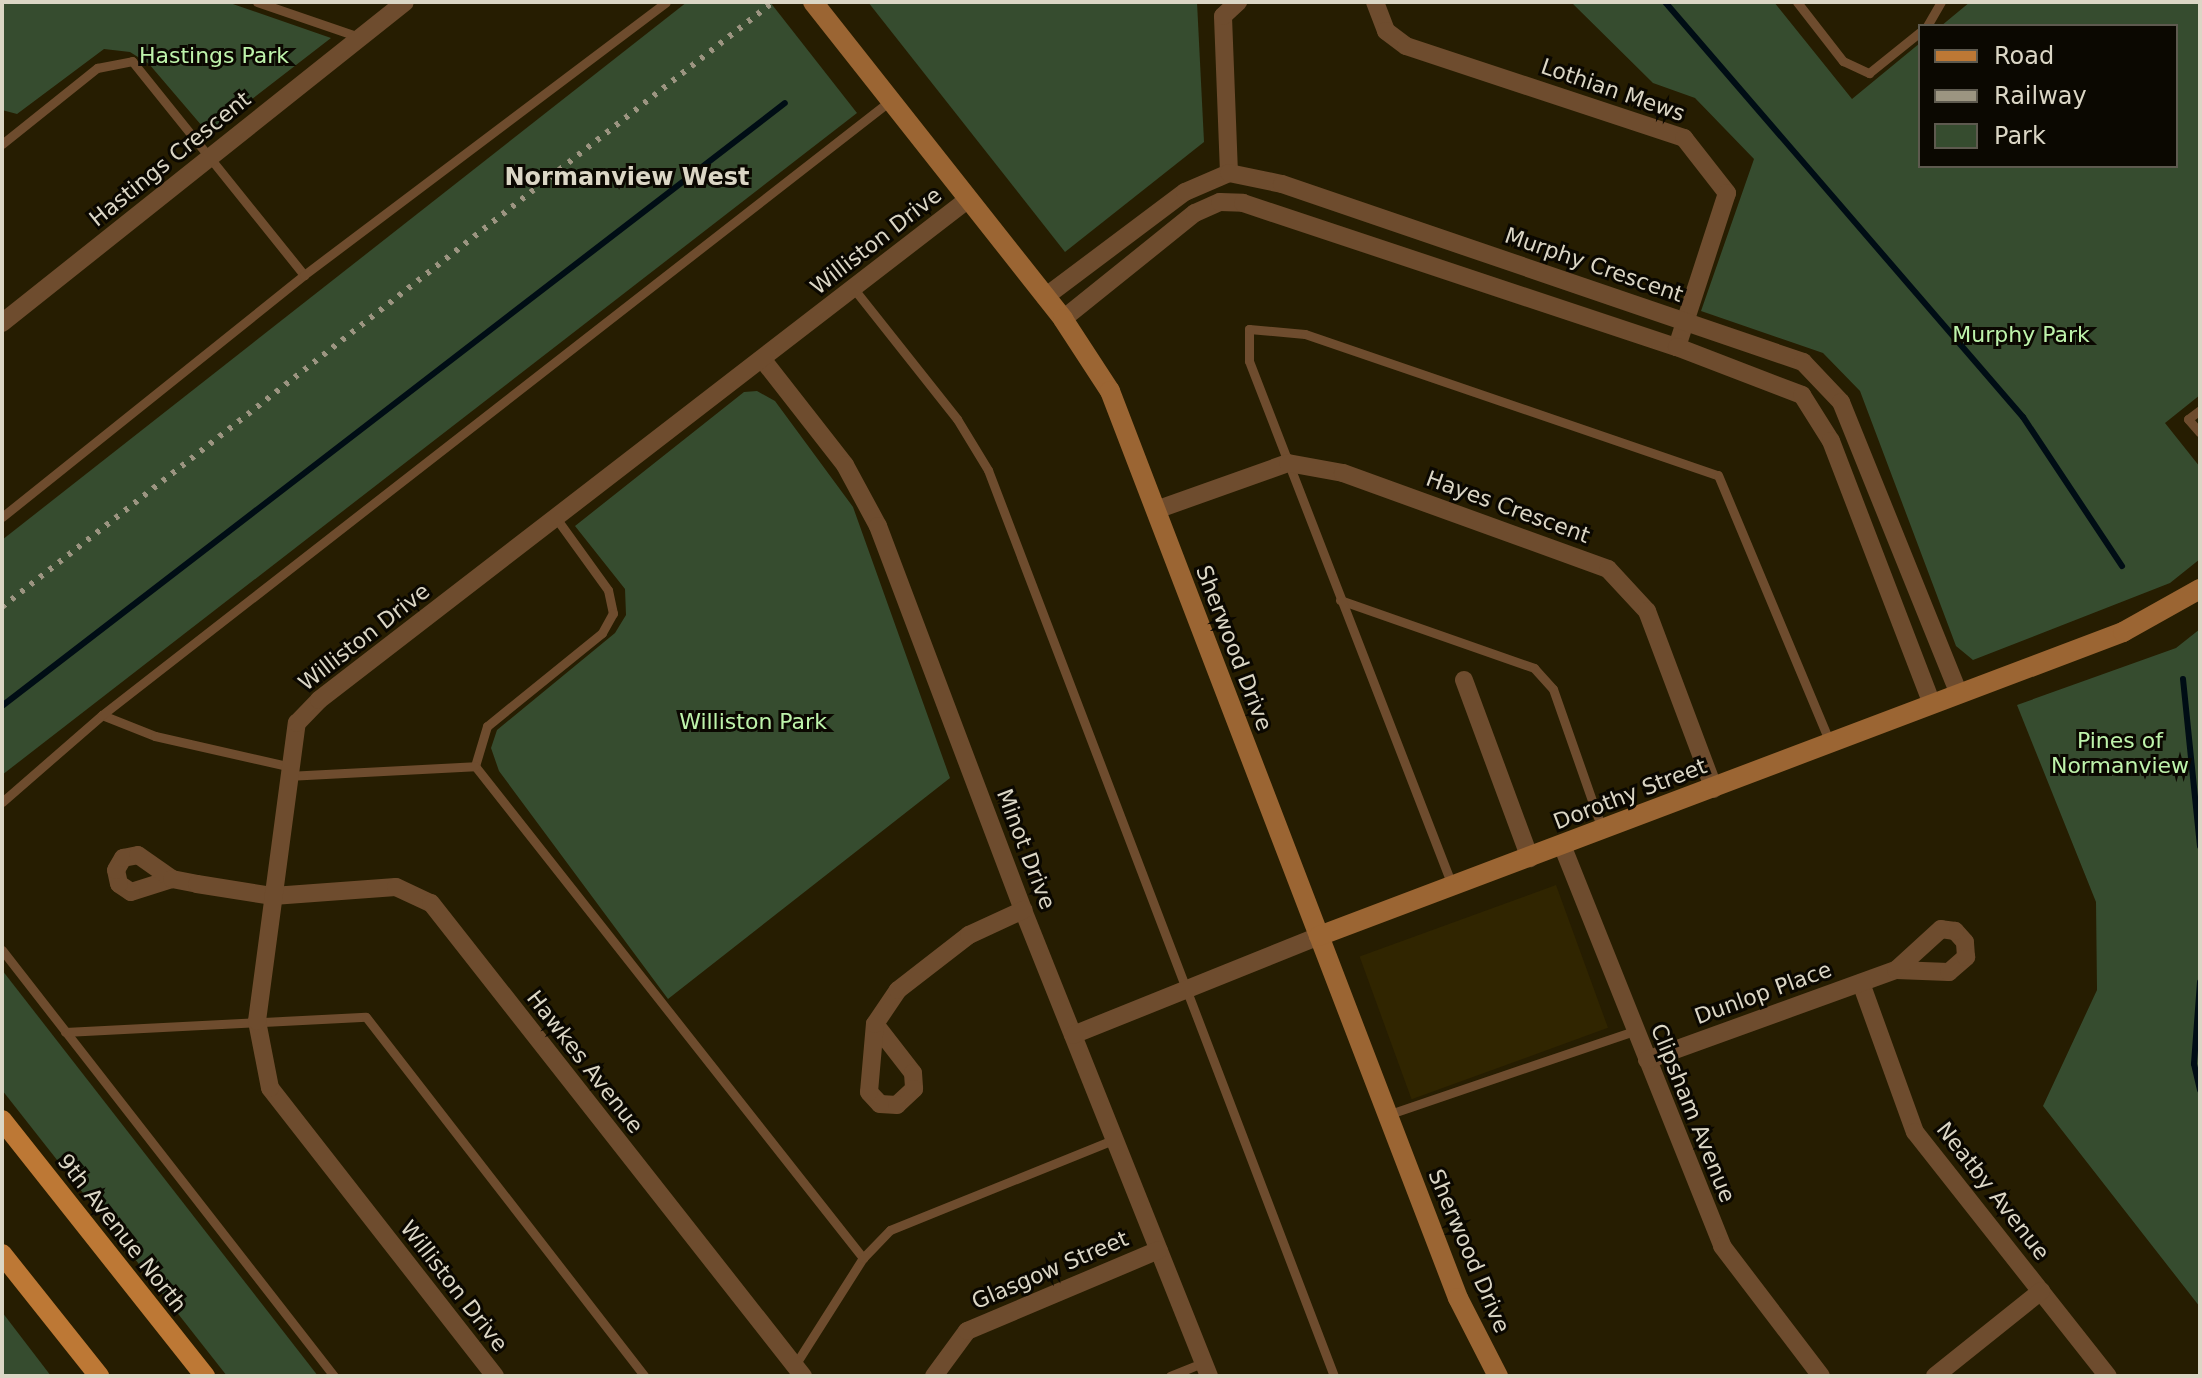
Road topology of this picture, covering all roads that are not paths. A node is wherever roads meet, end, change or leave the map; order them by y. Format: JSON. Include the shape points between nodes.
{"nodes":[{"id":1,"x":257,"y":2,"type":"edge"},
{"id":2,"x":405,"y":2,"type":"edge"},
{"id":3,"x":666,"y":2,"type":"edge"},
{"id":4,"x":813,"y":2,"type":"edge"},
{"id":5,"x":1238,"y":2,"type":"edge"},
{"id":6,"x":1375,"y":2,"type":"edge"},
{"id":7,"x":1797,"y":2,"type":"edge"},
{"id":8,"x":1941,"y":2,"type":"edge"},
{"id":9,"x":1928,"y":24,"type":"edge"},
{"id":10,"x":1918,"y":34,"type":"edge"},
{"id":11,"x":360,"y":37,"type":"junction"},
{"id":12,"x":890,"y":101,"type":"junction"},
{"id":13,"x":2,"y":129,"type":"edge"},
{"id":14,"x":6,"y":141,"type":"edge"},
{"id":15,"x":212,"y":156,"type":"junction"},
{"id":16,"x":1229,"y":173,"type":"junction"},
{"id":17,"x":967,"y":200,"type":"junction"},
{"id":18,"x":304,"y":275,"type":"junction"},
{"id":19,"x":854,"y":289,"type":"junction"},
{"id":20,"x":1045,"y":297,"type":"junction"},
{"id":21,"x":1063,"y":319,"type":"junction"},
{"id":22,"x":1685,"y":322,"type":"junction"},
{"id":23,"x":2,"y":323,"type":"edge"},
{"id":24,"x":1677,"y":347,"type":"junction"},
{"id":25,"x":763,"y":360,"type":"junction"},
{"id":26,"x":2200,"y":410,"type":"edge"},
{"id":27,"x":2200,"y":433,"type":"edge"},
{"id":28,"x":1288,"y":463,"type":"junction"},
{"id":29,"x":1156,"y":510,"type":"junction"},
{"id":30,"x":2,"y":517,"type":"edge"},
{"id":31,"x":556,"y":518,"type":"junction"},
{"id":32,"x":2200,"y":589,"type":"edge"},
{"id":33,"x":1340,"y":600,"type":"junction"},
{"id":34,"x":1464,"y":680,"type":"dead end"},
{"id":35,"x":1959,"y":694,"type":"junction"},
{"id":36,"x":1932,"y":704,"type":"junction"},
{"id":37,"x":102,"y":715,"type":"junction"},
{"id":38,"x":1831,"y":744,"type":"junction"},
{"id":39,"x":475,"y":766,"type":"junction"},
{"id":40,"x":287,"y":771,"type":"junction"},
{"id":41,"x":1714,"y":789,"type":"junction"},
{"id":42,"x":2,"y":802,"type":"edge"},
{"id":43,"x":1602,"y":829,"type":"junction"},
{"id":44,"x":1562,"y":845,"type":"junction"},
{"id":45,"x":1530,"y":858,"type":"junction"},
{"id":46,"x":172,"y":879,"type":"dead end"},
{"id":47,"x":1452,"y":885,"type":"junction"},
{"id":48,"x":273,"y":896,"type":"junction"},
{"id":49,"x":1023,"y":910,"type":"junction"},
{"id":50,"x":1319,"y":936,"type":"junction"},
{"id":51,"x":2,"y":950,"type":"edge"},
{"id":52,"x":1896,"y":970,"type":"dead end"},
{"id":53,"x":1861,"y":983,"type":"junction"},
{"id":54,"x":1185,"y":990,"type":"junction"},
{"id":55,"x":257,"y":1021,"type":"junction"},
{"id":56,"x":875,"y":1024,"type":"dead end"},
{"id":57,"x":1634,"y":1031,"type":"junction"},
{"id":58,"x":65,"y":1032,"type":"junction"},
{"id":59,"x":1073,"y":1035,"type":"junction"},
{"id":60,"x":1647,"y":1060,"type":"junction"},
{"id":61,"x":1387,"y":1115,"type":"junction"},
{"id":62,"x":2,"y":1120,"type":"edge"},
{"id":63,"x":1115,"y":1139,"type":"junction"},
{"id":64,"x":1159,"y":1250,"type":"junction"},
{"id":65,"x":2,"y":1254,"type":"edge"},
{"id":66,"x":863,"y":1258,"type":"junction"},
{"id":67,"x":2041,"y":1291,"type":"junction"},
{"id":68,"x":1206,"y":1369,"type":"edge"},
{"id":69,"x":799,"y":1371,"type":"edge"},
{"id":70,"x":99,"y":1376,"type":"edge"},
{"id":71,"x":205,"y":1376,"type":"edge"},
{"id":72,"x":334,"y":1376,"type":"edge"},
{"id":73,"x":495,"y":1376,"type":"edge"},
{"id":74,"x":644,"y":1376,"type":"edge"},
{"id":75,"x":934,"y":1376,"type":"edge"},
{"id":76,"x":1170,"y":1376,"type":"edge"},
{"id":77,"x":1334,"y":1376,"type":"edge"},
{"id":78,"x":1498,"y":1376,"type":"edge"},
{"id":79,"x":1821,"y":1376,"type":"edge"},
{"id":80,"x":1935,"y":1376,"type":"edge"},
{"id":81,"x":2108,"y":1376,"type":"edge"}],
"edges":[{"from":1,"to":11,"type":"lane"},
{"from":2,"to":11,"type":"street","name":"Hastings Crescent"},
{"from":3,"to":18,"type":"lane"},
{"from":4,"to":12,"type":"street","name":"Sherwood Drive"},
{"from":5,"to":16,"type":"street","via":[[1223,16]]},
{"from":6,"to":22,"type":"street","name":"Lothian Mews","via":[[1386,31],[1406,46],[1684,138],[1727,193]]},
{"from":7,"to":10,"type":"lane","via":[[1843,61],[1869,73]]},
{"from":8,"to":9,"type":"lane"},
{"from":11,"to":15,"type":"street","name":"Hastings Crescent"},
{"from":12,"to":17,"type":"street","name":"Sherwood Drive"},
{"from":12,"to":37,"type":"lane"},
{"from":13,"to":14,"type":"lane"},
{"from":14,"to":15,"type":"lane","via":[[97,68],[132,61]]},
{"from":15,"to":18,"type":"lane"},
{"from":15,"to":23,"type":"street","name":"Hastings Crescent"},
{"from":16,"to":20,"type":"street","via":[[1185,192]]},
{"from":16,"to":22,"type":"street","name":"Murphy Crescent","via":[[1282,184]]},
{"from":17,"to":19,"type":"street","name":"Williston Drive"},
{"from":17,"to":20,"type":"street","name":"Sherwood Drive"},
{"from":18,"to":30,"type":"lane"},
{"from":19,"to":25,"type":"street","name":"Williston Drive"},
{"from":19,"to":54,"type":"lane","via":[[957,419],[988,470]]},
{"from":20,"to":21,"type":"street","name":"Sherwood Drive"},
{"from":21,"to":24,"type":"street","via":[[1195,213],[1220,202],[1243,203]]},
{"from":21,"to":29,"type":"street","name":"Sherwood Drive","via":[[1110,391]]},
{"from":22,"to":24,"type":"street","name":"Lothian Mews"},
{"from":22,"to":35,"type":"street","name":"Murphy Crescent","via":[[1803,362],[1825,379],[1841,402]]},
{"from":24,"to":36,"type":"street","via":[[1802,395],[1817,414]]},
{"from":25,"to":31,"type":"street","name":"Williston Drive"},
{"from":25,"to":49,"type":"street","name":"Minot Drive","via":[[845,465],[878,526]]},
{"from":26,"to":27,"type":"lane","via":[[2188,419]]},
{"from":28,"to":29,"type":"street","name":"Hayes Crescent"},
{"from":28,"to":33,"type":"lane"},
{"from":28,"to":38,"type":"lane","via":[[1249,361],[1249,329],[1305,334],[1718,475]]},
{"from":28,"to":41,"type":"street","name":"Hayes Crescent","via":[[1343,473],[1608,569],[1647,611]]},
{"from":29,"to":50,"type":"street","name":"Sherwood Drive"},
{"from":31,"to":39,"type":"lane","via":[[608,590],[613,613],[602,633],[487,726]]},
{"from":31,"to":40,"type":"street","name":"Williston Drive","via":[[319,700],[297,723]]},
{"from":32,"to":35,"type":"street","name":"Dorothy Street","via":[[2123,632]]},
{"from":33,"to":43,"type":"lane","via":[[1534,668],[1553,689]]},
{"from":33,"to":47,"type":"lane"},
{"from":34,"to":45,"type":"street"},
{"from":35,"to":36,"type":"street","name":"Dorothy Street"},
{"from":36,"to":38,"type":"street","name":"Dorothy Street"},
{"from":37,"to":40,"type":"lane","via":[[155,736]]},
{"from":37,"to":42,"type":"lane"},
{"from":38,"to":41,"type":"street","name":"Dorothy Street"},
{"from":39,"to":40,"type":"lane"},
{"from":39,"to":66,"type":"lane"},
{"from":40,"to":48,"type":"street","name":"Williston Drive"},
{"from":41,"to":43,"type":"street","name":"Dorothy Street"},
{"from":43,"to":44,"type":"street","name":"Dorothy Street"},
{"from":44,"to":45,"type":"street","name":"Dorothy Street"},
{"from":44,"to":57,"type":"street","name":"Clipsham Avenue"},
{"from":45,"to":47,"type":"street","name":"Dorothy Street"},
{"from":46,"to":48,"type":"street","name":"Hawkes Avenue"},
{"from":47,"to":50,"type":"street","name":"Dorothy Street"},
{"from":48,"to":55,"type":"street","name":"Williston Drive"},
{"from":48,"to":69,"type":"street","name":"Hawkes Avenue","via":[[396,887],[431,903]]},
{"from":49,"to":56,"type":"street","via":[[969,935],[910,981]]},
{"from":49,"to":59,"type":"street","name":"Minot Drive"},
{"from":50,"to":54,"type":"street","name":"Dorothy Street"},
{"from":50,"to":61,"type":"street","name":"Sherwood Drive"},
{"from":51,"to":58,"type":"lane"},
{"from":52,"to":53,"type":"street","name":"Dunlop Place"},
{"from":53,"to":60,"type":"street","name":"Dunlop Place"},
{"from":53,"to":67,"type":"street","name":"Neatby Avenue","via":[[1915,1132]]},
{"from":54,"to":59,"type":"street","name":"Dorothy Street"},
{"from":54,"to":77,"type":"lane"},
{"from":55,"to":58,"type":"lane"},
{"from":55,"to":73,"type":"street","name":"Williston Drive","via":[[270,1088]]},
{"from":55,"to":74,"type":"lane","via":[[366,1017]]},
{"from":57,"to":60,"type":"street","name":"Clipsham Avenue"},
{"from":57,"to":61,"type":"lane"},
{"from":58,"to":72,"type":"lane"},
{"from":59,"to":63,"type":"street","name":"Minot Drive"},
{"from":60,"to":79,"type":"street","name":"Clipsham Avenue","via":[[1722,1246]]},
{"from":61,"to":78,"type":"street","name":"Sherwood Drive","via":[[1458,1298]]},
{"from":62,"to":71,"type":"main road","name":"9th Avenue North"},
{"from":63,"to":64,"type":"street","name":"Minot Drive"},
{"from":63,"to":66,"type":"lane","via":[[890,1230]]},
{"from":64,"to":68,"type":"street","name":"Minot Drive"},
{"from":64,"to":75,"type":"street","name":"Glasgow Street","via":[[967,1331]]},
{"from":65,"to":70,"type":"main road"},
{"from":66,"to":69,"type":"lane"},
{"from":67,"to":80,"type":"street"},
{"from":67,"to":81,"type":"street","name":"Neatby Avenue"},
{"from":68,"to":76,"type":"lane"}]}
